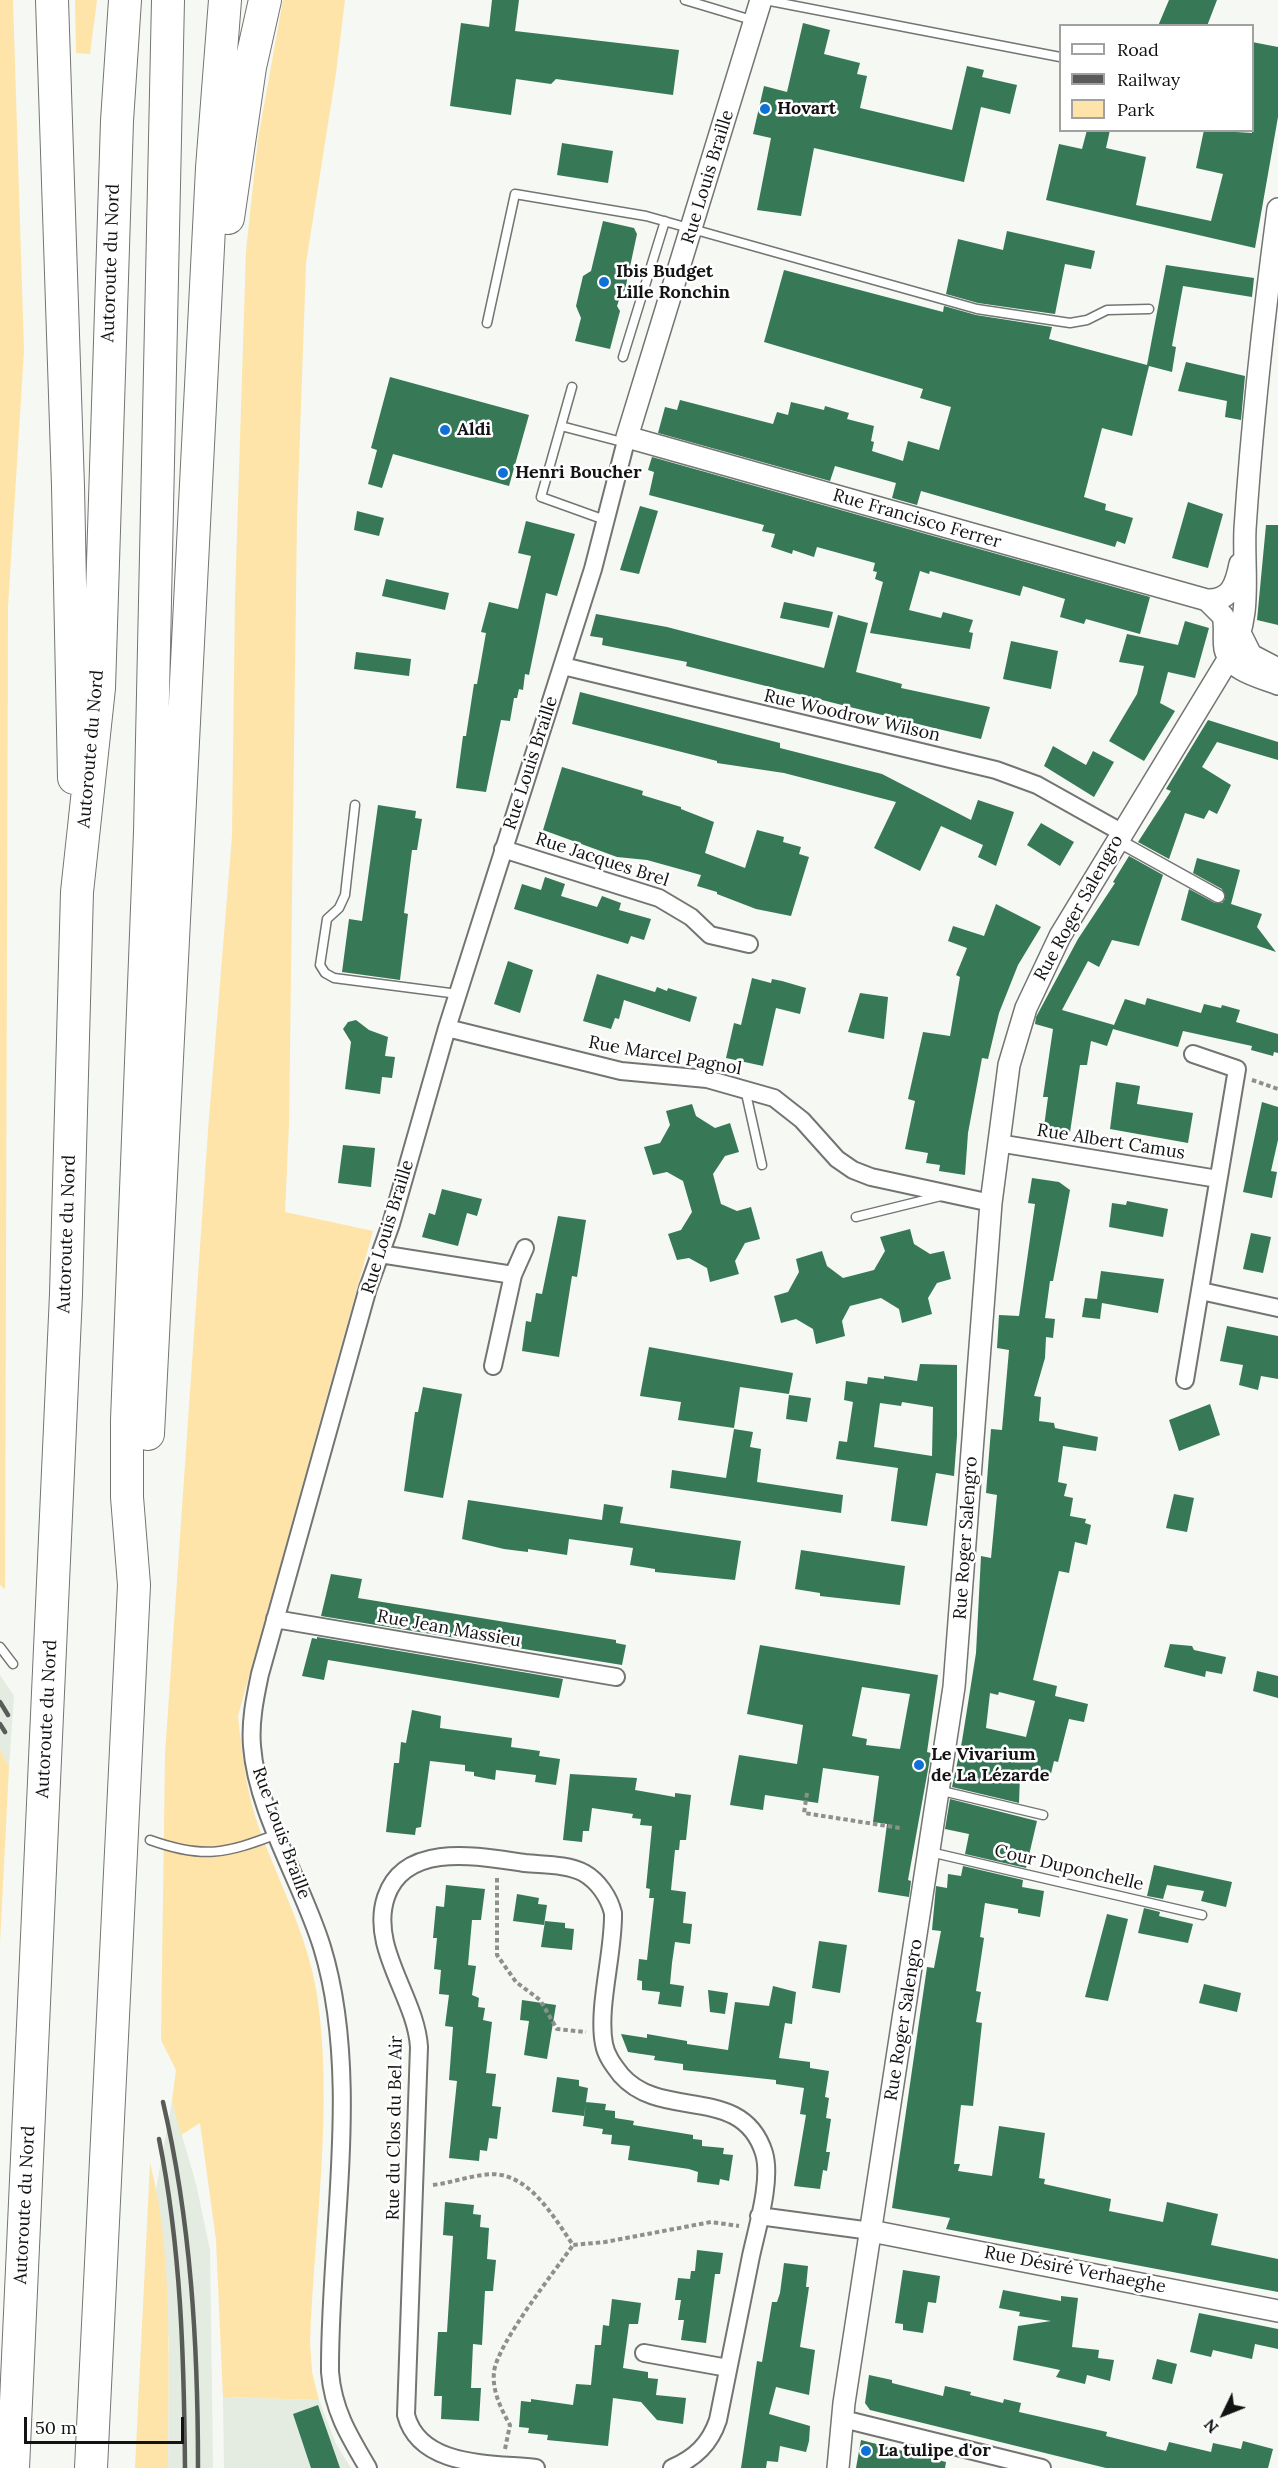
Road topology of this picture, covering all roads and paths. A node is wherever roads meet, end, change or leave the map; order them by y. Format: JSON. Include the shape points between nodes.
{"nodes":[{"id":1,"x":52,"y":0,"type":"edge"},
{"id":2,"x":125,"y":0,"type":"edge"},
{"id":3,"x":168,"y":0,"type":"edge"},
{"id":4,"x":225,"y":0,"type":"edge"},
{"id":5,"x":265,"y":0,"type":"edge"},
{"id":6,"x":685,"y":0,"type":"edge"},
{"id":7,"x":763,"y":0,"type":"edge"},
{"id":8,"x":755,"y":21,"type":"junction"},
{"id":9,"x":1059,"y":57,"type":"edge"},
{"id":10,"x":1278,"y":209,"type":"edge"},
{"id":11,"x":665,"y":221,"type":"junction"},
{"id":12,"x":691,"y":230,"type":"junction"},
{"id":13,"x":1149,"y":309,"type":"dead end"},
{"id":14,"x":487,"y":323,"type":"dead end"},
{"id":15,"x":623,"y":357,"type":"dead end"},
{"id":16,"x":572,"y":387,"type":"dead end"},
{"id":17,"x":561,"y":426,"type":"junction"},
{"id":18,"x":626,"y":440,"type":"junction"},
{"id":19,"x":195,"y":507,"type":"junction"},
{"id":20,"x":605,"y":520,"type":"junction"},
{"id":21,"x":1245,"y":531,"type":"junction"},
{"id":22,"x":1207,"y":600,"type":"junction"},
{"id":23,"x":1240,"y":633,"type":"junction"},
{"id":24,"x":1229,"y":658,"type":"junction"},
{"id":25,"x":563,"y":666,"type":"junction"},
{"id":26,"x":1278,"y":669,"type":"edge"},
{"id":27,"x":1278,"y":684,"type":"edge"},
{"id":28,"x":355,"y":805,"type":"dead end"},
{"id":29,"x":1119,"y":836,"type":"junction"},
{"id":30,"x":503,"y":849,"type":"junction"},
{"id":31,"x":77,"y":892,"type":"junction"},
{"id":32,"x":1218,"y":896,"type":"dead end"},
{"id":33,"x":749,"y":944,"type":"dead end"},
{"id":34,"x":458,"y":994,"type":"junction"},
{"id":35,"x":447,"y":1028,"type":"junction"},
{"id":36,"x":1193,"y":1054,"type":"dead end"},
{"id":37,"x":1237,"y":1069,"type":"junction"},
{"id":38,"x":745,"y":1088,"type":"junction"},
{"id":39,"x":1278,"y":1089,"type":"edge"},
{"id":40,"x":998,"y":1143,"type":"junction"},
{"id":41,"x":762,"y":1165,"type":"dead end"},
{"id":42,"x":1218,"y":1179,"type":"junction"},
{"id":43,"x":950,"y":1194,"type":"junction"},
{"id":44,"x":991,"y":1203,"type":"junction"},
{"id":45,"x":856,"y":1217,"type":"dead end"},
{"id":46,"x":525,"y":1248,"type":"dead end"},
{"id":47,"x":380,"y":1254,"type":"junction"},
{"id":48,"x":513,"y":1275,"type":"junction"},
{"id":49,"x":1201,"y":1291,"type":"junction"},
{"id":50,"x":1278,"y":1308,"type":"edge"},
{"id":51,"x":493,"y":1366,"type":"dead end"},
{"id":52,"x":1185,"y":1380,"type":"dead end"},
{"id":53,"x":134,"y":1585,"type":"junction"},
{"id":54,"x":275,"y":1619,"type":"junction"},
{"id":55,"x":0,"y":1647,"type":"edge"},
{"id":56,"x":13,"y":1664,"type":"dead end"},
{"id":57,"x":616,"y":1677,"type":"dead end"},
{"id":58,"x":938,"y":1790,"type":"junction"},
{"id":59,"x":807,"y":1793,"type":"dead end"},
{"id":60,"x":1043,"y":1815,"type":"dead end"},
{"id":61,"x":900,"y":1828,"type":"dead end"},
{"id":62,"x":278,"y":1834,"type":"junction"},
{"id":63,"x":150,"y":1840,"type":"dead end"},
{"id":64,"x":929,"y":1852,"type":"junction"},
{"id":65,"x":497,"y":1859,"type":"junction"},
{"id":66,"x":1202,"y":1915,"type":"dead end"},
{"id":67,"x":603,"y":2034,"type":"junction"},
{"id":68,"x":414,"y":2187,"type":"junction"},
{"id":69,"x":758,"y":2223,"type":"junction"},
{"id":70,"x":871,"y":2230,"type":"junction"},
{"id":71,"x":573,"y":2245,"type":"junction"},
{"id":72,"x":1278,"y":2311,"type":"edge"},
{"id":73,"x":644,"y":2353,"type":"dead end"},
{"id":74,"x":728,"y":2368,"type":"junction"},
{"id":75,"x":843,"y":2419,"type":"junction"},
{"id":76,"x":691,"y":2463,"type":"edge"},
{"id":77,"x":502,"y":2464,"type":"junction"},
{"id":78,"x":13,"y":2468,"type":"edge"},
{"id":79,"x":91,"y":2468,"type":"edge"},
{"id":80,"x":368,"y":2468,"type":"edge"},
{"id":81,"x":536,"y":2468,"type":"edge"},
{"id":82,"x":672,"y":2468,"type":"edge"},
{"id":83,"x":838,"y":2468,"type":"edge"},
{"id":84,"x":1040,"y":2468,"type":"edge"}],
"edges":[{"from":1,"to":31,"type":"highway"},
{"from":2,"to":31,"type":"highway","name":"Autoroute du Nord","via":[[116,144],[99,688]]},
{"from":3,"to":53,"type":"highway","via":[[150,843],[127,1420],[127,1497]]},
{"from":4,"to":19,"type":"highway","via":[[212,168]]},
{"from":5,"to":19,"type":"highway","via":[[236,156],[213,384]]},
{"from":6,"to":8,"type":"lane"},
{"from":7,"to":8,"type":"street","name":"Rue Louis Braille"},
{"from":7,"to":9,"type":"lane"},
{"from":8,"to":12,"type":"street","name":"Rue Louis Braille"},
{"from":10,"to":21,"type":"street","name":"Rue Roger Salengro"},
{"from":11,"to":12,"type":"lane"},
{"from":11,"to":14,"type":"lane","via":[[515,194]]},
{"from":11,"to":15,"type":"lane"},
{"from":12,"to":13,"type":"lane","via":[[977,309],[1023,318],[1070,323],[1107,310]]},
{"from":12,"to":18,"type":"street","name":"Rue Louis Braille"},
{"from":16,"to":17,"type":"lane"},
{"from":17,"to":18,"type":"lane"},
{"from":17,"to":20,"type":"lane","via":[[541,497]]},
{"from":18,"to":20,"type":"street","name":"Rue Louis Braille"},
{"from":18,"to":22,"type":"street","name":"Rue Francisco Ferrer"},
{"from":19,"to":53,"type":"highway","via":[[147,1458]]},
{"from":20,"to":25,"type":"street","name":"Rue Louis Braille"},
{"from":21,"to":22,"type":"street","name":"Rue Roger Salengro","via":[[1233,588],[1220,599]]},
{"from":21,"to":23,"type":"street","name":"Rue Roger Salengro","via":[[1246,604]]},
{"from":22,"to":24,"type":"street","via":[[1223,616]]},
{"from":23,"to":24,"type":"street","name":"Rue Roger Salengro"},
{"from":23,"to":26,"type":"street","via":[[1254,658]]},
{"from":24,"to":27,"type":"street","via":[[1241,668]]},
{"from":24,"to":29,"type":"street","name":"Rue Roger Salengro"},
{"from":25,"to":29,"type":"street","name":"Rue Woodrow Wilson","via":[[1004,773],[1037,785]]},
{"from":25,"to":30,"type":"street","name":"Rue Louis Braille"},
{"from":28,"to":34,"type":"lane","via":[[345,895],[327,919],[320,965],[334,978]]},
{"from":29,"to":32,"type":"street"},
{"from":29,"to":40,"type":"street","name":"Rue Roger Salengro","via":[[1060,936],[1026,1008],[1009,1065]]},
{"from":30,"to":33,"type":"street","name":"Rue Jacques Brel","via":[[659,898],[691,917],[710,935]]},
{"from":30,"to":34,"type":"street","name":"Rue Louis Braille"},
{"from":31,"to":78,"type":"highway","name":"Autoroute du Nord","via":[[66,1294]]},
{"from":34,"to":35,"type":"street","name":"Rue Louis Braille"},
{"from":35,"to":38,"type":"street","name":"Rue Marcel Pagnol","via":[[621,1071],[707,1079]]},
{"from":35,"to":47,"type":"street","name":"Rue Louis Braille"},
{"from":36,"to":37,"type":"street"},
{"from":37,"to":39,"type":"path","via":[[1255,1082]]},
{"from":37,"to":42,"type":"street"},
{"from":38,"to":41,"type":"lane"},
{"from":38,"to":43,"type":"street","name":"Rue Marcel Pagnol","via":[[787,1106],[837,1159],[853,1170]]},
{"from":40,"to":42,"type":"street","name":"Rue Albert Camus"},
{"from":40,"to":44,"type":"street","name":"Rue Roger Salengro"},
{"from":42,"to":49,"type":"street"},
{"from":43,"to":44,"type":"street","name":"Rue Marcel Pagnol"},
{"from":43,"to":45,"type":"lane"},
{"from":44,"to":58,"type":"street","name":"Rue Roger Salengro","via":[[958,1639]]},
{"from":46,"to":48,"type":"street"},
{"from":47,"to":48,"type":"street"},
{"from":47,"to":54,"type":"street","name":"Rue Louis Braille"},
{"from":48,"to":51,"type":"street"},
{"from":49,"to":50,"type":"street"},
{"from":49,"to":52,"type":"street"},
{"from":53,"to":79,"type":"highway"},
{"from":54,"to":57,"type":"street","name":"Rue Jean Massieu"},
{"from":54,"to":62,"type":"street","name":"Rue Louis Braille","via":[[256,1693],[252,1728],[259,1783]]},
{"from":55,"to":56,"type":"lane"},
{"from":58,"to":60,"type":"lane"},
{"from":58,"to":64,"type":"street","name":"Rue Roger Salengro"},
{"from":59,"to":61,"type":"path","via":[[804,1813]]},
{"from":62,"to":63,"type":"lane","via":[[218,1853],[181,1851]]},
{"from":62,"to":80,"type":"street","name":"Rue Louis Braille","via":[[322,1948],[335,2007],[341,2147],[330,2381],[340,2419]]},
{"from":64,"to":66,"type":"lane","name":"Cour Duponchelle"},
{"from":64,"to":70,"type":"street","name":"Rue Roger Salengro"},
{"from":65,"to":67,"type":"path","via":[[496,1955],[516,1982],[540,2000],[557,2029]]},
{"from":65,"to":67,"type":"street","name":"Rue du Clos du Bel Air","via":[[576,1870],[590,1878],[608,1899],[613,1920]]},
{"from":65,"to":68,"type":"street","name":"Rue du Clos du Bel Air","via":[[453,1855],[430,1859],[405,1872],[393,1883],[386,1898],[384,1936],[418,2036]]},
{"from":67,"to":69,"type":"street","name":"Rue du Clos du Bel Air","via":[[614,2066],[641,2092],[664,2100],[719,2108],[736,2116],[749,2129],[766,2162]]},
{"from":68,"to":71,"type":"path","via":[[485,2174],[505,2176],[530,2189]]},
{"from":68,"to":77,"type":"street","name":"Rue du Clos du Bel Air","via":[[405,2408],[408,2424],[417,2438],[440,2455]]},
{"from":69,"to":70,"type":"street"},
{"from":69,"to":71,"type":"path","via":[[711,2222]]},
{"from":69,"to":74,"type":"street","name":"Rue du Clos du Bel Air"},
{"from":70,"to":72,"type":"street","name":"Rue Désiré Verhaeghe"},
{"from":70,"to":75,"type":"street","name":"Rue Roger Salengro"},
{"from":71,"to":77,"type":"path","via":[[516,2327],[494,2372],[495,2392],[510,2425]]},
{"from":73,"to":74,"type":"street"},
{"from":74,"to":76,"type":"street","name":"Rue du Clos du Bel Air","via":[[714,2431]]},
{"from":75,"to":83,"type":"street","name":"Rue Roger Salengro"},
{"from":75,"to":84,"type":"street"},
{"from":76,"to":82,"type":"street","name":"Rue du Clos du Bel Air"},
{"from":77,"to":81,"type":"street","name":"Rue du Clos du Bel Air"}]}
